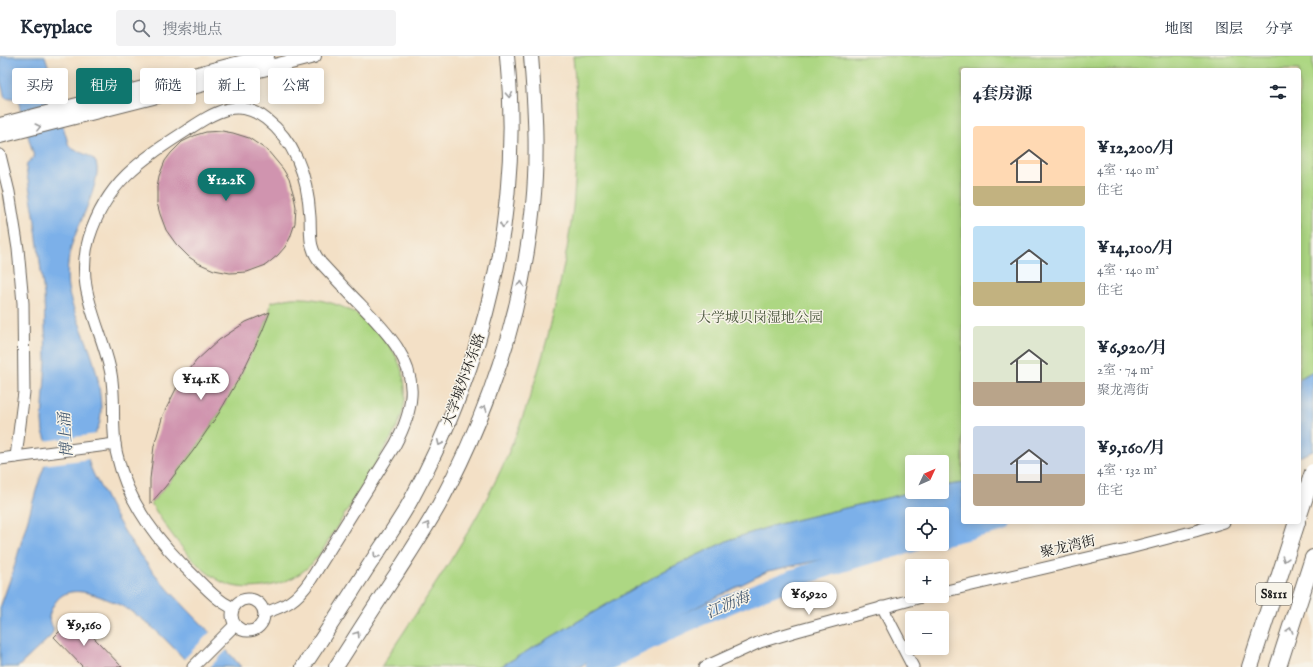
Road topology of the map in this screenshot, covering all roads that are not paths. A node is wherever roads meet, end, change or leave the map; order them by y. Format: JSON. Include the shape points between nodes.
{"nodes":[{"id":1,"x":267,"y":56,"type":"edge"},
{"id":2,"x":314,"y":56,"type":"edge"},
{"id":3,"x":507,"y":56,"type":"edge"},
{"id":4,"x":531,"y":56,"type":"edge"},
{"id":5,"x":240,"y":68,"type":"edge"},
{"id":6,"x":249,"y":68,"type":"edge"},
{"id":7,"x":204,"y":78,"type":"edge"},
{"id":8,"x":204,"y":79,"type":"edge"},
{"id":9,"x":239,"y":104,"type":"edge"},
{"id":10,"x":240,"y":107,"type":"junction"},
{"id":11,"x":0,"y":124,"type":"edge"},
{"id":12,"x":0,"y":136,"type":"edge"},
{"id":13,"x":0,"y":155,"type":"edge"},
{"id":14,"x":115,"y":444,"type":"junction"},
{"id":15,"x":16,"y":457,"type":"junction"},
{"id":16,"x":0,"y":459,"type":"edge"},
{"id":17,"x":1313,"y":472,"type":"edge"},
{"id":18,"x":1313,"y":480,"type":"edge"},
{"id":19,"x":1301,"y":486,"type":"edge"},
{"id":20,"x":1301,"y":509,"type":"edge"},
{"id":21,"x":1218,"y":524,"type":"edge"},
{"id":22,"x":1296,"y":524,"type":"edge"},
{"id":23,"x":1313,"y":558,"type":"edge"},
{"id":24,"x":949,"y":590,"type":"edge"},
{"id":25,"x":905,"y":601,"type":"edge"},
{"id":26,"x":882,"y":607,"type":"junction"},
{"id":27,"x":232,"y":608,"type":"junction"},
{"id":28,"x":264,"y":613,"type":"junction"},
{"id":29,"x":235,"y":625,"type":"junction"},
{"id":30,"x":193,"y":667,"type":"edge"},
{"id":31,"x":303,"y":667,"type":"edge"},
{"id":32,"x":336,"y":667,"type":"edge"},
{"id":33,"x":705,"y":667,"type":"edge"},
{"id":34,"x":914,"y":667,"type":"edge"},
{"id":35,"x":1250,"y":667,"type":"edge"},
{"id":36,"x":1278,"y":667,"type":"edge"}],
"edges":[{"from":1,"to":5,"type":"main road"},
{"from":2,"to":6,"type":"main road"},
{"from":3,"to":31,"type":"main road","name":"大学城外环东路","one_way":true,"via":[[510,131],[507,194],[498,264],[474,356],[452,418],[411,501]]},
{"from":32,"to":4,"type":"main road","name":"大学城外环东路","one_way":true,"via":[[438,506],[479,420],[509,333],[529,240],[536,167],[536,122]]},
{"from":7,"to":11,"type":"main road"},
{"from":12,"to":8,"type":"main road","one_way":true},
{"from":9,"to":10,"type":"street"},
{"from":10,"to":14,"type":"street","via":[[207,116],[140,163],[114,188],[94,224],[86,251],[84,275],[86,290],[110,370],[114,399]]},
{"from":10,"to":28,"type":"street","via":[[252,110],[268,120],[293,151],[302,169],[308,192],[313,252],[392,339],[408,369],[411,390],[408,416],[400,436],[310,581],[288,604]]},
{"from":13,"to":15,"type":"street","via":[[18,249],[23,303],[24,392]]},
{"from":14,"to":15,"type":"street"},
{"from":14,"to":27,"type":"street","via":[[125,482],[150,527],[186,569],[214,596]]},
{"from":15,"to":16,"type":"street"},
{"from":17,"to":20,"type":"highway","bridge":true},
{"from":18,"to":19,"type":"street"},
{"from":21,"to":24,"type":"street","name":"聚龙湾街","via":[[1126,549]]},
{"from":22,"to":35,"type":"highway","number":"S8111","one_way":true},
{"from":36,"to":23,"type":"highway","number":"S8111","one_way":true},
{"from":25,"to":26,"type":"street"},
{"from":26,"to":33,"type":"street","via":[[760,642]]},
{"from":26,"to":34,"type":"street"},
{"from":27,"to":28,"type":"street","via":[[240,600],[248,598],[259,603]]},
{"from":27,"to":29,"type":"street"},
{"from":28,"to":29,"type":"street","via":[[259,627],[252,630],[241,630]]},
{"from":29,"to":30,"type":"street"}]}
